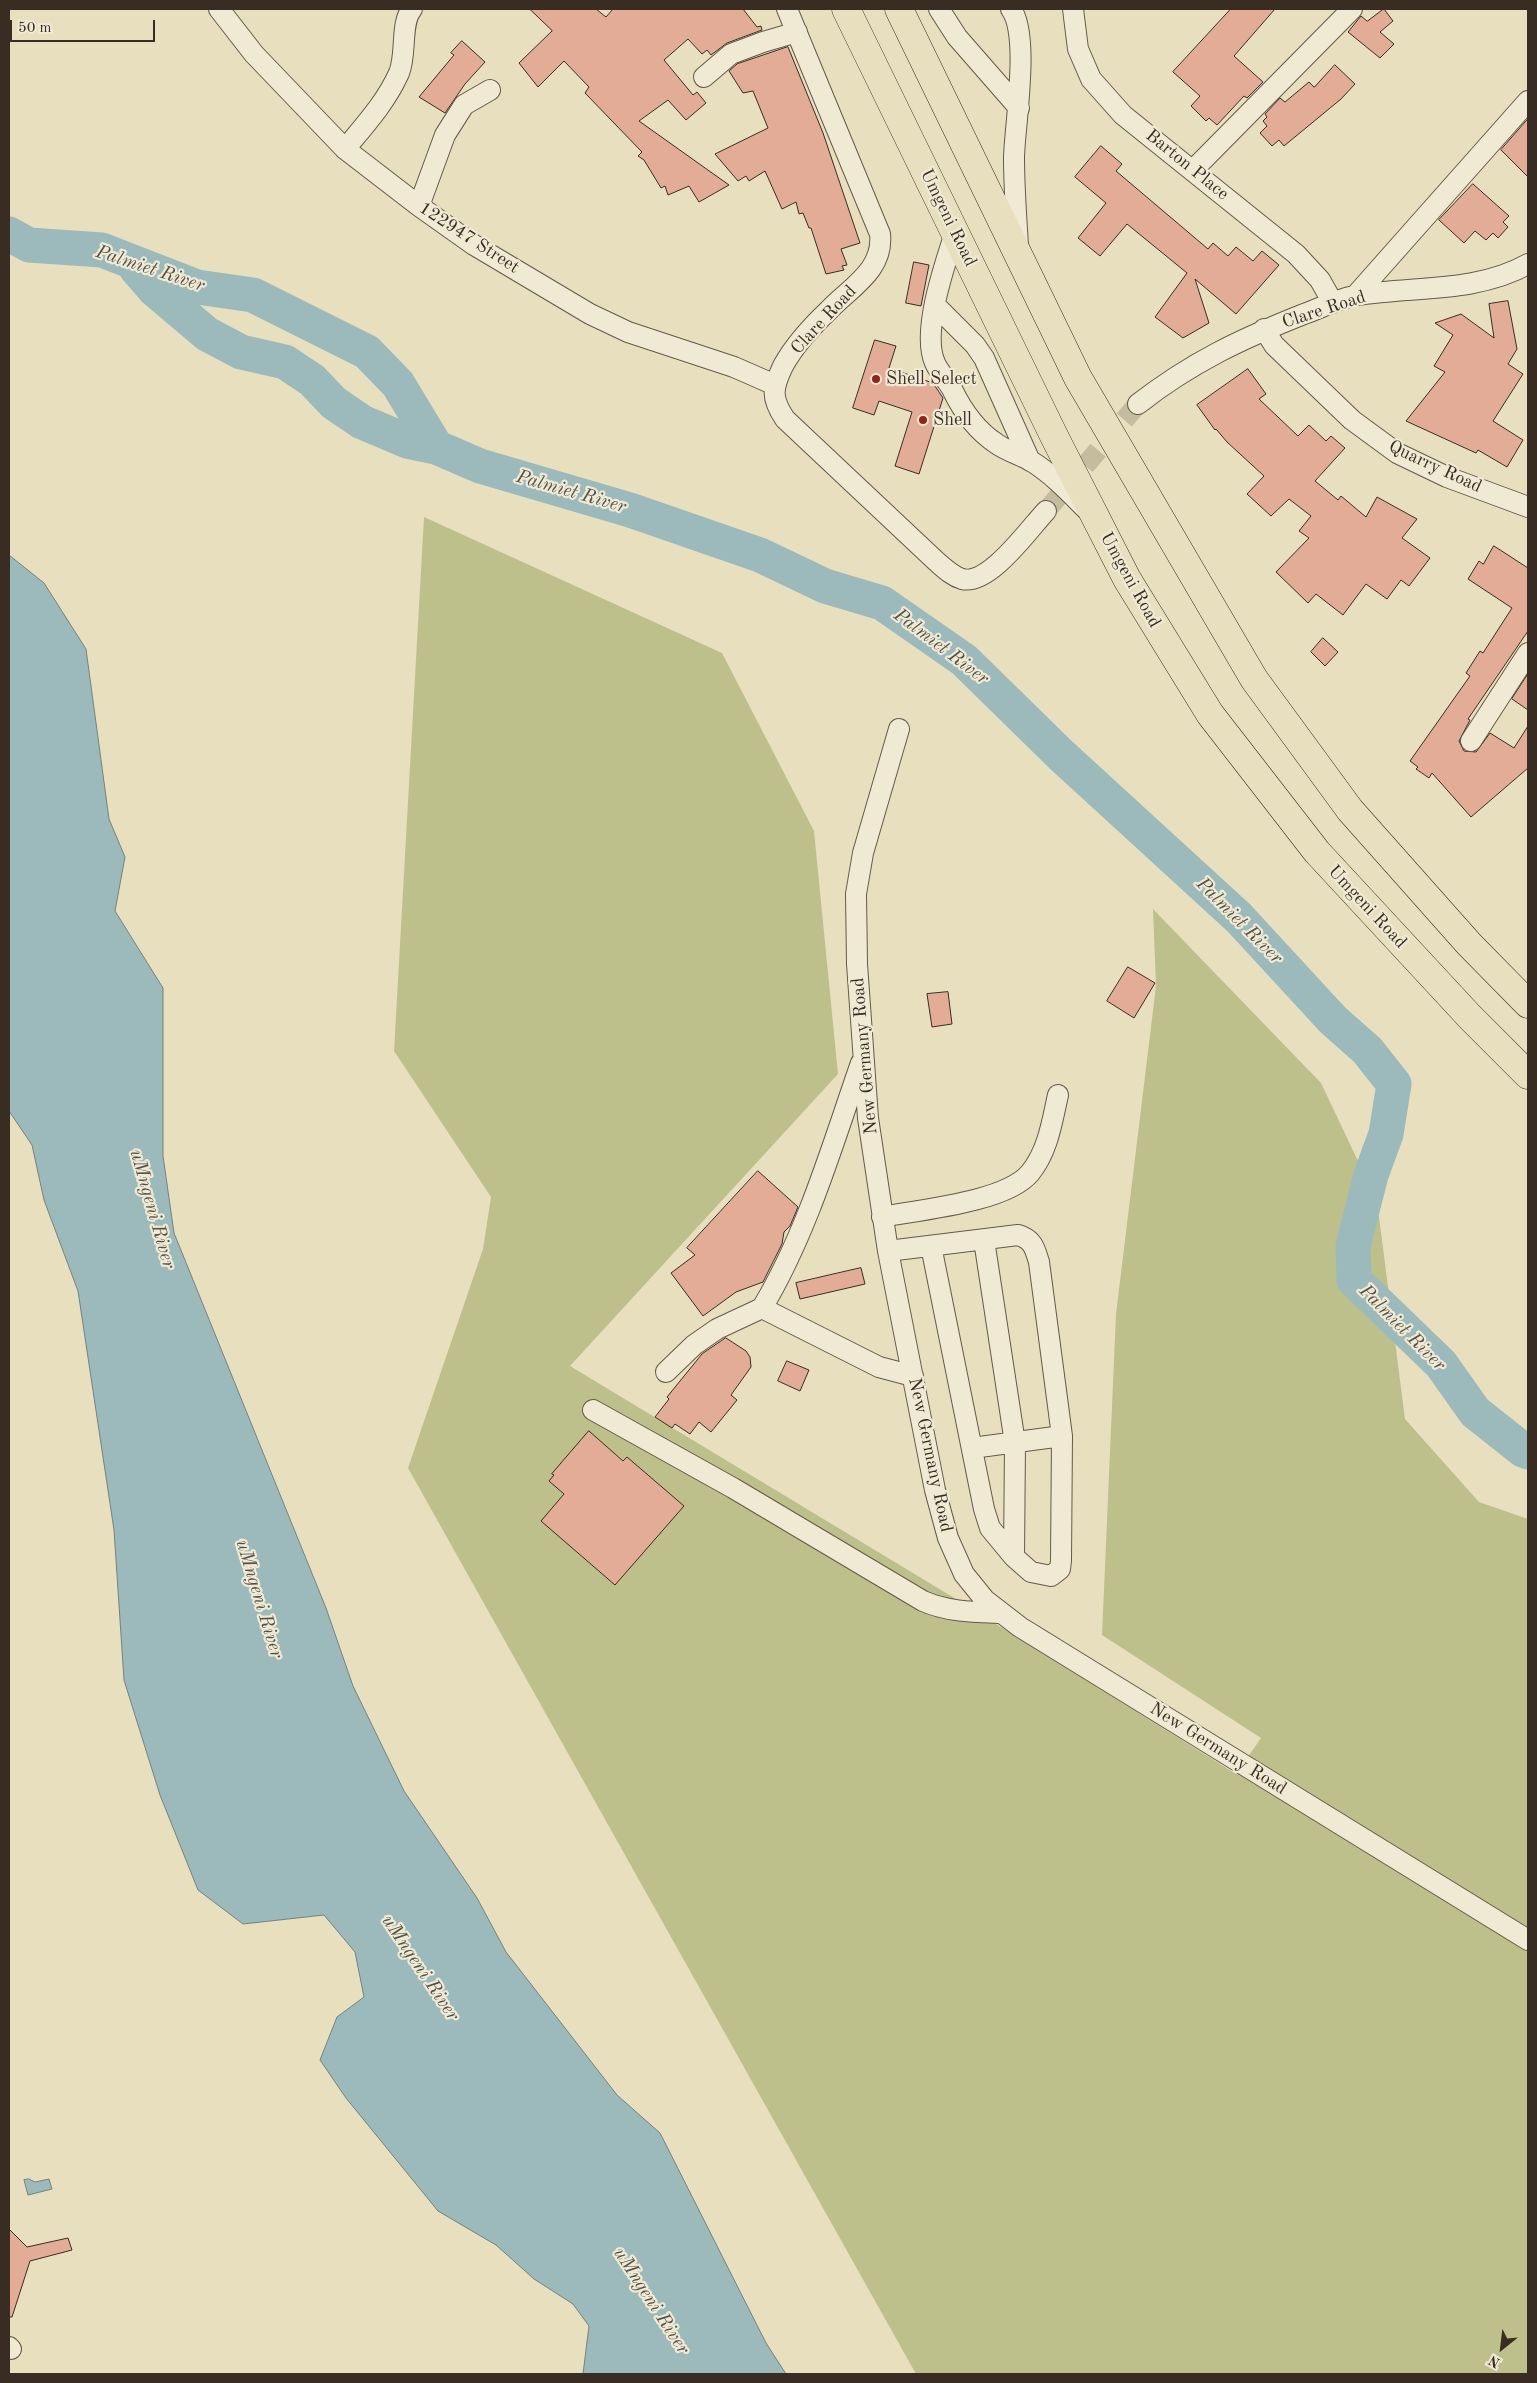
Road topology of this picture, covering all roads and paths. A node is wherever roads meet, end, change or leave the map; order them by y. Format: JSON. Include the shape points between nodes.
{"nodes":[{"id":1,"x":219,"y":9,"type":"edge"},
{"id":2,"x":412,"y":9,"type":"edge"},
{"id":3,"x":788,"y":9,"type":"edge"},
{"id":4,"x":846,"y":9,"type":"edge"},
{"id":5,"x":899,"y":9,"type":"edge"},
{"id":6,"x":939,"y":9,"type":"edge"},
{"id":7,"x":1073,"y":9,"type":"edge"},
{"id":8,"x":1352,"y":9,"type":"edge"},
{"id":9,"x":1012,"y":10,"type":"edge"},
{"id":10,"x":797,"y":32,"type":"junction"},
{"id":11,"x":704,"y":77,"type":"dead end"},
{"id":12,"x":490,"y":90,"type":"dead end"},
{"id":13,"x":1528,"y":101,"type":"edge"},
{"id":14,"x":1019,"y":108,"type":"junction"},
{"id":15,"x":345,"y":149,"type":"junction"},
{"id":16,"x":1193,"y":170,"type":"junction"},
{"id":17,"x":419,"y":206,"type":"junction"},
{"id":18,"x":955,"y":233,"type":"junction"},
{"id":19,"x":1019,"y":256,"type":"junction"},
{"id":20,"x":1528,"y":264,"type":"edge"},
{"id":21,"x":1356,"y":295,"type":"junction"},
{"id":22,"x":1333,"y":303,"type":"junction"},
{"id":23,"x":934,"y":305,"type":"junction"},
{"id":24,"x":1264,"y":329,"type":"junction"},
{"id":25,"x":775,"y":385,"type":"junction"},
{"id":26,"x":1138,"y":404,"type":"tunnel mouth"},
{"id":27,"x":1030,"y":461,"type":"junction"},
{"id":28,"x":1528,"y":507,"type":"edge"},
{"id":29,"x":1046,"y":510,"type":"tunnel mouth"},
{"id":30,"x":1095,"y":517,"type":"junction"},
{"id":31,"x":1528,"y":653,"type":"edge"},
{"id":32,"x":899,"y":728,"type":"dead end"},
{"id":33,"x":1471,"y":741,"type":"dead end"},
{"id":34,"x":1528,"y":1004,"type":"edge"},
{"id":35,"x":864,"y":1056,"type":"junction"},
{"id":36,"x":1528,"y":1075,"type":"edge"},
{"id":37,"x":1058,"y":1095,"type":"dead end"},
{"id":38,"x":882,"y":1217,"type":"junction"},
{"id":39,"x":984,"y":1240,"type":"junction"},
{"id":40,"x":931,"y":1246,"type":"junction"},
{"id":41,"x":888,"y":1251,"type":"junction"},
{"id":42,"x":762,"y":1308,"type":"junction"},
{"id":43,"x":666,"y":1372,"type":"dead end"},
{"id":44,"x":912,"y":1376,"type":"junction"},
{"id":45,"x":593,"y":1410,"type":"dead end"},
{"id":46,"x":1062,"y":1436,"type":"junction"},
{"id":47,"x":1015,"y":1443,"type":"junction"},
{"id":48,"x":972,"y":1448,"type":"junction"},
{"id":49,"x":1014,"y":1557,"type":"junction"},
{"id":50,"x":1002,"y":1613,"type":"junction"},
{"id":51,"x":1528,"y":1940,"type":"edge"}],
"edges":[{"from":1,"to":15,"type":"street","name":"122947 Street","via":[[254,54]]},
{"from":2,"to":15,"type":"street","via":[[406,24],[399,72],[385,99]]},
{"from":3,"to":10,"type":"street","name":"Clare Road"},
{"from":4,"to":18,"type":"highway","name":"Umgeni Road"},
{"from":5,"to":19,"type":"highway"},
{"from":6,"to":14,"type":"street","via":[[957,37]]},
{"from":7,"to":16,"type":"street","name":"Barton Place","via":[[1078,49],[1091,79],[1123,115]]},
{"from":8,"to":16,"type":"street"},
{"from":9,"to":14,"type":"street","via":[[1018,24]]},
{"from":10,"to":11,"type":"street","via":[[730,54]]},
{"from":10,"to":25,"type":"street","name":"Clare Road","via":[[880,234],[881,247],[865,277],[830,308],[793,348]]},
{"from":12,"to":17,"type":"street","via":[[464,105],[445,135]]},
{"from":13,"to":21,"type":"street"},
{"from":14,"to":19,"type":"street","via":[[1014,156]]},
{"from":15,"to":17,"type":"street","name":"122947 Street"},
{"from":16,"to":22,"type":"street","name":"Barton Place","via":[[1296,254],[1320,280]]},
{"from":17,"to":25,"type":"street","name":"122947 Street","via":[[474,245],[590,314],[628,332],[734,367]]},
{"from":18,"to":23,"type":"street"},
{"from":18,"to":30,"type":"highway","name":"Umgeni Road"},
{"from":19,"to":34,"type":"highway","via":[[1078,378],[1254,679],[1350,810],[1469,944]]},
{"from":20,"to":21,"type":"street","name":"Clare Road","via":[[1495,277],[1449,288]]},
{"from":21,"to":22,"type":"street","name":"Clare Road"},
{"from":22,"to":24,"type":"street","name":"Clare Road"},
{"from":23,"to":27,"type":"street","via":[[984,358]]},
{"from":23,"to":27,"type":"street","via":[[935,363],[959,404],[997,445]]},
{"from":24,"to":26,"type":"street","name":"Clare Road","via":[[1199,360]]},
{"from":24,"to":28,"type":"street","name":"Quarry Road","via":[[1274,345],[1352,420],[1398,453],[1447,477]]},
{"from":25,"to":29,"type":"street","via":[[775,399],[785,419],[952,575],[972,580],[983,575],[997,565]]},
{"from":27,"to":30,"type":"street","via":[[1047,472]]},
{"from":30,"to":36,"type":"highway","name":"Umgeni Road","via":[[1127,579],[1210,714],[1311,844],[1470,1017]]},
{"from":31,"to":33,"type":"street"},
{"from":32,"to":35,"type":"street","name":"New Germany Road","via":[[862,853],[856,894]]},
{"from":35,"to":38,"type":"street","name":"New Germany Road","via":[[868,1118]]},
{"from":35,"to":42,"type":"street","via":[[796,1242]]},
{"from":37,"to":38,"type":"street","via":[[1041,1156],[1021,1182],[1000,1193]]},
{"from":38,"to":41,"type":"street","name":"New Germany Road"},
{"from":39,"to":40,"type":"street"},
{"from":39,"to":46,"type":"street","via":[[1018,1235],[1033,1244],[1039,1262]]},
{"from":39,"to":47,"type":"street"},
{"from":40,"to":41,"type":"street"},
{"from":40,"to":48,"type":"street"},
{"from":41,"to":44,"type":"street","name":"New Germany Road"},
{"from":42,"to":43,"type":"street","via":[[717,1329],[694,1345]]},
{"from":42,"to":44,"type":"street","via":[[879,1367]]},
{"from":44,"to":50,"type":"street","name":"New Germany Road","via":[[948,1538],[964,1574],[985,1600]]},
{"from":45,"to":50,"type":"street","via":[[733,1488],[923,1601],[955,1610]]},
{"from":46,"to":47,"type":"street"},
{"from":46,"to":49,"type":"street","via":[[1060,1569],[1051,1576],[1030,1572]]},
{"from":47,"to":48,"type":"street"},
{"from":47,"to":49,"type":"street"},
{"from":48,"to":49,"type":"street","via":[[990,1528]]},
{"from":50,"to":51,"type":"street","name":"New Germany Road"}]}
